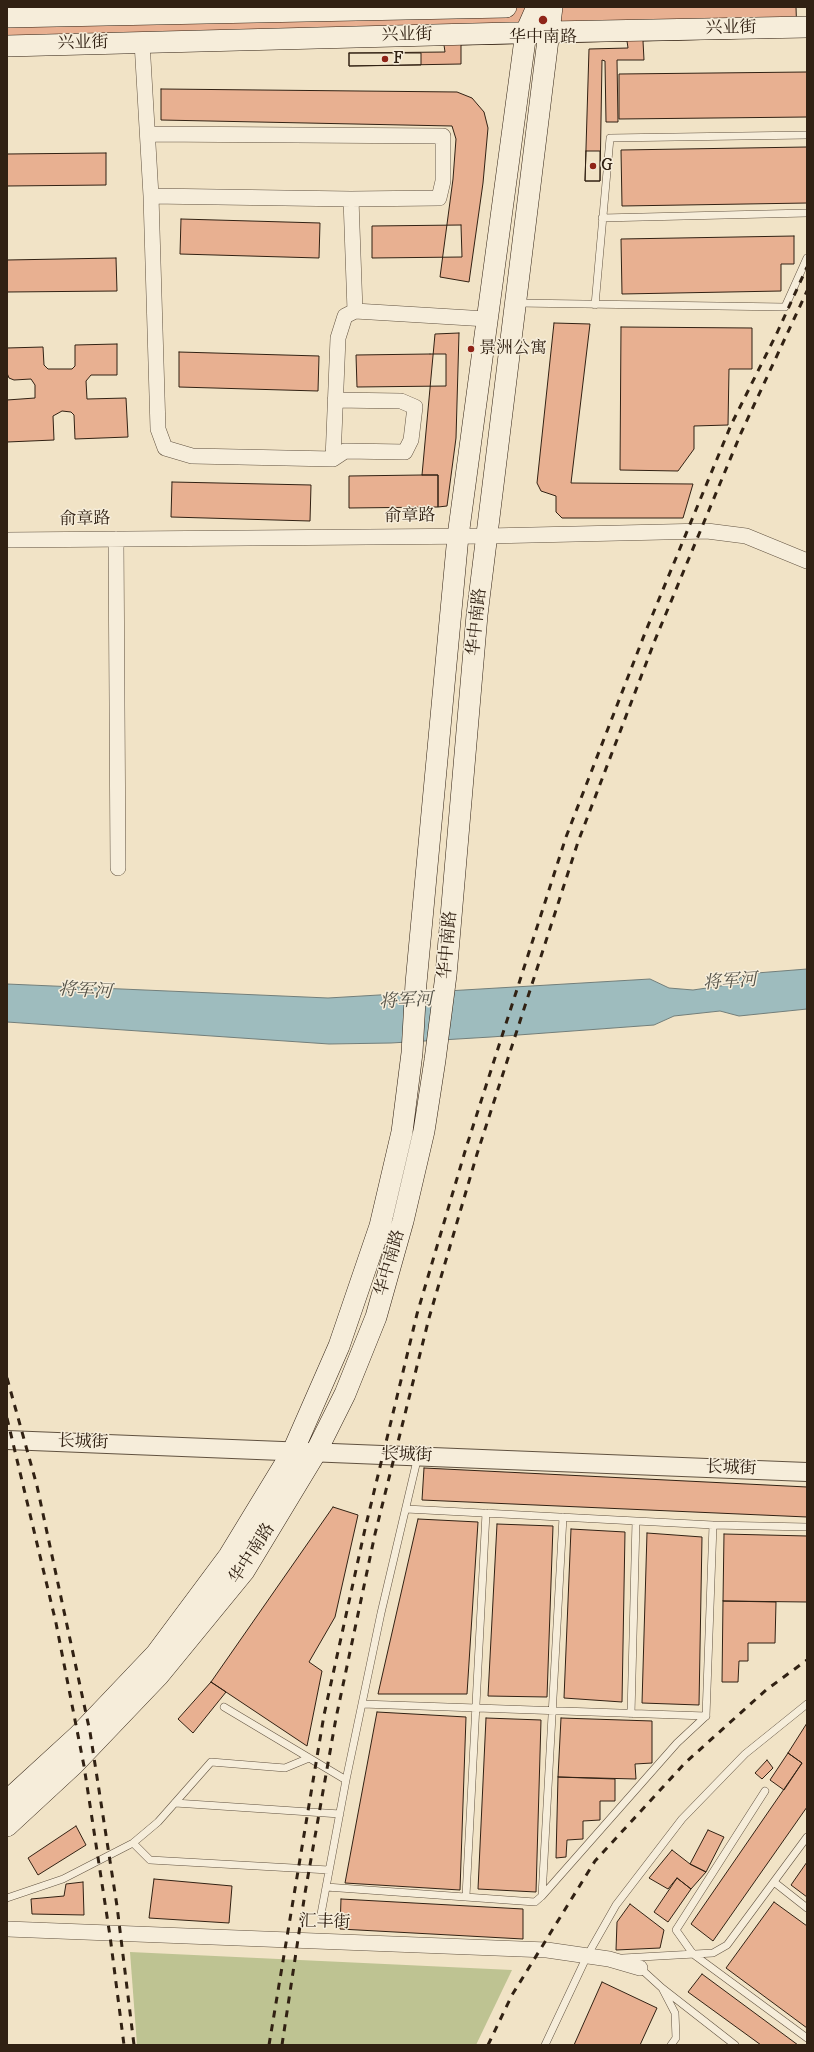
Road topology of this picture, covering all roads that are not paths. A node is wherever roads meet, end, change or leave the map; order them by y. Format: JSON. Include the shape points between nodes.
{"nodes":[{"id":1,"x":506,"y":7,"type":"edge"},
{"id":2,"x":536,"y":7,"type":"edge"},
{"id":3,"x":552,"y":7,"type":"edge"},
{"id":4,"x":171,"y":10,"type":"edge"},
{"id":5,"x":7,"y":17,"type":"edge"},
{"id":6,"x":807,"y":27,"type":"edge"},
{"id":7,"x":526,"y":32,"type":"junction"},
{"id":8,"x":550,"y":32,"type":"junction"},
{"id":9,"x":142,"y":42,"type":"junction"},
{"id":10,"x":7,"y":46,"type":"edge"},
{"id":11,"x":148,"y":134,"type":"junction"},
{"id":12,"x":807,"y":135,"type":"edge"},
{"id":13,"x":152,"y":196,"type":"junction"},
{"id":14,"x":351,"y":199,"type":"junction"},
{"id":15,"x":807,"y":213,"type":"edge"},
{"id":16,"x":602,"y":218,"type":"junction"},
{"id":17,"x":807,"y":258,"type":"edge"},
{"id":18,"x":516,"y":303,"type":"junction"},
{"id":19,"x":594,"y":305,"type":"junction"},
{"id":20,"x":355,"y":311,"type":"junction"},
{"id":21,"x":487,"y":319,"type":"junction"},
{"id":22,"x":335,"y":400,"type":"junction"},
{"id":23,"x":333,"y":459,"type":"junction"},
{"id":24,"x":458,"y":536,"type":"junction"},
{"id":25,"x":488,"y":536,"type":"junction"},
{"id":26,"x":116,"y":539,"type":"junction"},
{"id":27,"x":7,"y":540,"type":"edge"},
{"id":28,"x":807,"y":561,"type":"edge"},
{"id":29,"x":118,"y":868,"type":"dead end"},
{"id":30,"x":7,"y":1440,"type":"edge"},
{"id":31,"x":293,"y":1451,"type":"junction"},
{"id":32,"x":316,"y":1452,"type":"junction"},
{"id":33,"x":418,"y":1456,"type":"junction"},
{"id":34,"x":807,"y":1472,"type":"edge"},
{"id":35,"x":406,"y":1509,"type":"junction"},
{"id":36,"x":486,"y":1513,"type":"junction"},
{"id":37,"x":563,"y":1517,"type":"junction"},
{"id":38,"x":636,"y":1521,"type":"junction"},
{"id":39,"x":713,"y":1525,"type":"junction"},
{"id":40,"x":807,"y":1527,"type":"edge"},
{"id":41,"x":362,"y":1704,"type":"junction"},
{"id":42,"x":807,"y":1704,"type":"edge"},
{"id":43,"x":224,"y":1707,"type":"dead end"},
{"id":44,"x":475,"y":1708,"type":"junction"},
{"id":45,"x":554,"y":1711,"type":"junction"},
{"id":46,"x":631,"y":1714,"type":"junction"},
{"id":47,"x":706,"y":1716,"type":"junction"},
{"id":48,"x":309,"y":1758,"type":"junction"},
{"id":49,"x":346,"y":1780,"type":"junction"},
{"id":50,"x":765,"y":1791,"type":"dead end"},
{"id":51,"x":7,"y":1801,"type":"edge"},
{"id":52,"x":175,"y":1803,"type":"junction"},
{"id":53,"x":340,"y":1814,"type":"junction"},
{"id":54,"x":7,"y":1826,"type":"edge"},
{"id":55,"x":807,"y":1837,"type":"edge"},
{"id":56,"x":133,"y":1843,"type":"junction"},
{"id":57,"x":329,"y":1870,"type":"junction"},
{"id":58,"x":774,"y":1882,"type":"junction"},
{"id":59,"x":326,"y":1887,"type":"junction"},
{"id":60,"x":466,"y":1896,"type":"junction"},
{"id":61,"x":542,"y":1896,"type":"junction"},
{"id":62,"x":7,"y":1898,"type":"edge"},
{"id":63,"x":807,"y":1908,"type":"edge"},
{"id":64,"x":321,"y":1914,"type":"dead end"},
{"id":65,"x":7,"y":1929,"type":"edge"},
{"id":66,"x":692,"y":1954,"type":"junction"},
{"id":67,"x":587,"y":1956,"type":"junction"},
{"id":68,"x":609,"y":1959,"type":"junction"},
{"id":69,"x":640,"y":1968,"type":"joint"},
{"id":70,"x":662,"y":1988,"type":"junction"},
{"id":71,"x":807,"y":2038,"type":"edge"},
{"id":72,"x":545,"y":2045,"type":"edge"},
{"id":73,"x":671,"y":2045,"type":"edge"},
{"id":74,"x":735,"y":2045,"type":"edge"}],
"edges":[{"from":1,"to":4,"type":"main road","name":"兴业街"},
{"from":2,"to":7,"type":"main road","name":"华中南路"},
{"from":3,"to":8,"type":"main road","name":"华中南路"},
{"from":4,"to":5,"type":"main road","name":"兴业街"},
{"from":6,"to":8,"type":"main road","name":"兴业街"},
{"from":7,"to":8,"type":"main road","name":"兴业街"},
{"from":7,"to":9,"type":"main road","name":"兴业街"},
{"from":7,"to":21,"type":"main road","name":"华中南路"},
{"from":8,"to":18,"type":"main road","name":"华中南路"},
{"from":9,"to":10,"type":"main road","name":"兴业街"},
{"from":9,"to":11,"type":"street"},
{"from":11,"to":13,"type":"street"},
{"from":11,"to":14,"type":"street","via":[[443,136],[443,181],[439,198]]},
{"from":12,"to":16,"type":"lane","via":[[610,138]]},
{"from":13,"to":14,"type":"street"},
{"from":13,"to":23,"type":"street","via":[[158,429],[165,448],[192,456]]},
{"from":14,"to":20,"type":"street"},
{"from":15,"to":16,"type":"lane"},
{"from":16,"to":19,"type":"lane"},
{"from":17,"to":19,"type":"lane","via":[[785,307]]},
{"from":18,"to":19,"type":"lane"},
{"from":18,"to":25,"type":"main road","name":"华中南路"},
{"from":20,"to":21,"type":"street"},
{"from":20,"to":22,"type":"street","via":[[345,316],[338,338]]},
{"from":21,"to":24,"type":"main road","name":"华中南路"},
{"from":22,"to":23,"type":"street"},
{"from":22,"to":23,"type":"street","via":[[401,402],[415,406],[411,440],[405,452],[345,451]]},
{"from":24,"to":25,"type":"street","name":"俞章路"},
{"from":24,"to":26,"type":"street","name":"俞章路"},
{"from":24,"to":31,"type":"main road","name":"华中南路","via":[[416,983],[412,1054],[402,1132],[380,1226],[340,1346]]},
{"from":25,"to":28,"type":"street","name":"俞章路","via":[[707,531],[746,536]]},
{"from":25,"to":32,"type":"main road","name":"华中南路","via":[[477,615],[446,975],[424,1131],[403,1221],[376,1317],[345,1394]]},
{"from":26,"to":27,"type":"street","name":"俞章路"},
{"from":26,"to":29,"type":"street"},
{"from":30,"to":31,"type":"street","name":"长城街"},
{"from":31,"to":32,"type":"street","name":"长城街"},
{"from":31,"to":51,"type":"main road","name":"华中南路","via":[[229,1556],[156,1654],[79,1735]]},
{"from":32,"to":33,"type":"street","name":"长城街"},
{"from":32,"to":54,"type":"main road","name":"华中南路","via":[[244,1571],[158,1676],[74,1764]]},
{"from":33,"to":34,"type":"street","name":"长城街"},
{"from":33,"to":35,"type":"lane"},
{"from":35,"to":36,"type":"lane"},
{"from":35,"to":41,"type":"lane"},
{"from":36,"to":37,"type":"lane"},
{"from":36,"to":44,"type":"lane"},
{"from":37,"to":38,"type":"lane"},
{"from":37,"to":45,"type":"lane"},
{"from":38,"to":39,"type":"lane"},
{"from":38,"to":46,"type":"lane"},
{"from":39,"to":40,"type":"lane"},
{"from":39,"to":47,"type":"lane"},
{"from":41,"to":44,"type":"lane"},
{"from":41,"to":49,"type":"lane"},
{"from":42,"to":67,"type":"lane","via":[[745,1754],[682,1819],[616,1905]]},
{"from":43,"to":48,"type":"lane"},
{"from":44,"to":45,"type":"lane"},
{"from":44,"to":60,"type":"lane"},
{"from":45,"to":46,"type":"lane"},
{"from":45,"to":61,"type":"lane"},
{"from":46,"to":47,"type":"lane"},
{"from":47,"to":61,"type":"lane","via":[[677,1743]]},
{"from":48,"to":49,"type":"lane"},
{"from":48,"to":52,"type":"lane","via":[[285,1768],[210,1762]]},
{"from":49,"to":53,"type":"lane"},
{"from":50,"to":66,"type":"lane","via":[[676,1930]]},
{"from":52,"to":53,"type":"lane"},
{"from":52,"to":56,"type":"lane","via":[[158,1822]]},
{"from":53,"to":57,"type":"lane"},
{"from":55,"to":58,"type":"lane"},
{"from":56,"to":57,"type":"lane","via":[[150,1860]]},
{"from":56,"to":62,"type":"lane","via":[[63,1879]]},
{"from":57,"to":59,"type":"lane"},
{"from":58,"to":63,"type":"lane"},
{"from":58,"to":66,"type":"lane","via":[[727,1945],[713,1953]]},
{"from":59,"to":60,"type":"lane"},
{"from":59,"to":64,"type":"lane"},
{"from":60,"to":61,"type":"lane","via":[[535,1902]]},
{"from":65,"to":67,"type":"street","name":"汇丰街","via":[[547,1950]]},
{"from":66,"to":68,"type":"lane"},
{"from":66,"to":71,"type":"lane"},
{"from":67,"to":68,"type":"street","name":"汇丰街"},
{"from":67,"to":72,"type":"lane"},
{"from":68,"to":69,"type":"street","name":"汇丰街"},
{"from":69,"to":70,"type":"lane"},
{"from":70,"to":73,"type":"lane","via":[[675,2013],[676,2038]]},
{"from":70,"to":74,"type":"lane"}]}
